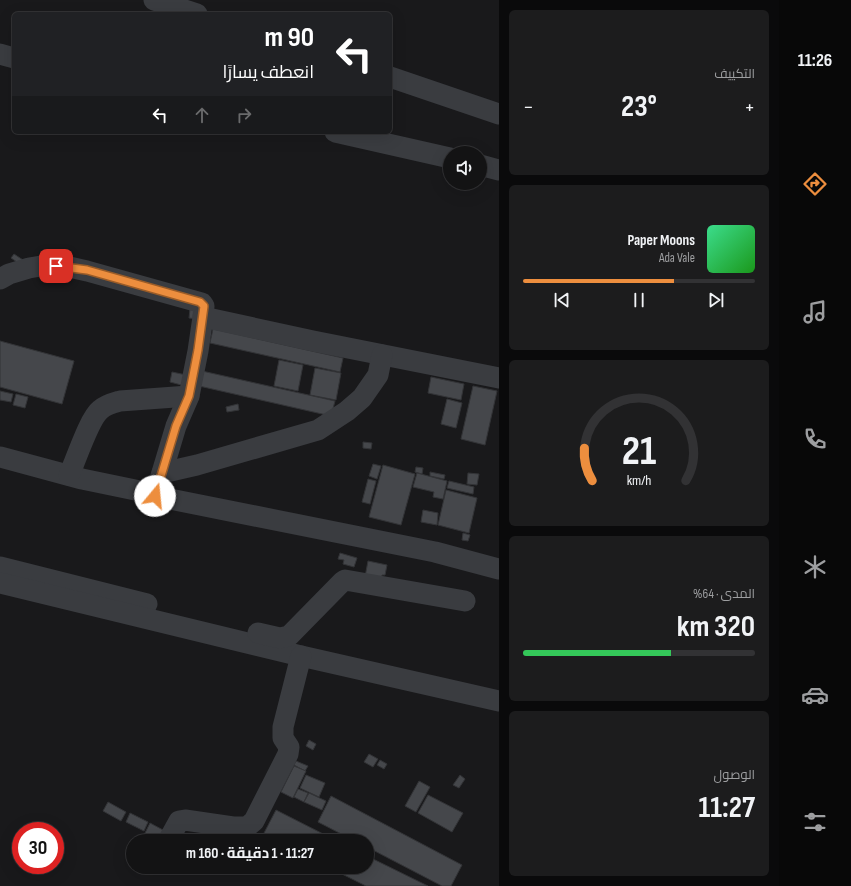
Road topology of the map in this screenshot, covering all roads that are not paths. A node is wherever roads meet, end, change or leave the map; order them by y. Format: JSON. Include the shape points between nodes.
{"nodes":[{"id":1,"x":154,"y":0,"type":"edge"},
{"id":2,"x":191,"y":12,"type":"edge"},
{"id":3,"x":0,"y":54,"type":"edge"},
{"id":4,"x":12,"y":57,"type":"edge"},
{"id":5,"x":392,"y":78,"type":"edge"},
{"id":6,"x":499,"y":114,"type":"edge"},
{"id":7,"x":344,"y":134,"type":"edge"},
{"id":8,"x":443,"y":156,"type":"edge"},
{"id":9,"x":487,"y":167,"type":"edge"},
{"id":10,"x":499,"y":170,"type":"edge"},
{"id":11,"x":0,"y":279,"type":"edge"},
{"id":12,"x":203,"y":317,"type":"junction"},
{"id":13,"x":382,"y":355,"type":"junction"},
{"id":14,"x":499,"y":378,"type":"edge"},
{"id":15,"x":189,"y":396,"type":"junction"},
{"id":16,"x":0,"y":457,"type":"edge"},
{"id":17,"x":162,"y":473,"type":"junction"},
{"id":18,"x":69,"y":476,"type":"junction"},
{"id":19,"x":155,"y":496,"type":"junction"},
{"id":20,"x":0,"y":566,"type":"edge"},
{"id":21,"x":499,"y":569,"type":"edge"},
{"id":22,"x":0,"y":583,"type":"edge"},
{"id":23,"x":465,"y":601,"type":"dead end"},
{"id":24,"x":301,"y":656,"type":"junction"},
{"id":25,"x":499,"y":701,"type":"edge"},
{"id":26,"x":172,"y":834,"type":"edge"}],
"edges":[{"from":1,"to":2,"type":"street"},
{"from":3,"to":4,"type":"street"},
{"from":5,"to":6,"type":"street"},
{"from":7,"to":8,"type":"street"},
{"from":9,"to":10,"type":"street"},
{"from":11,"to":12,"type":"street","via":[[29,268],[48,265],[87,270],[200,302],[204,306]]},
{"from":12,"to":13,"type":"street"},
{"from":12,"to":15,"type":"street"},
{"from":13,"to":14,"type":"street"},
{"from":13,"to":17,"type":"street","via":[[378,375],[362,398],[318,430]]},
{"from":15,"to":17,"type":"street","via":[[176,426]]},
{"from":15,"to":18,"type":"street","via":[[120,401],[100,409],[93,417]]},
{"from":16,"to":18,"type":"street"},
{"from":17,"to":19,"type":"street"},
{"from":18,"to":19,"type":"street"},
{"from":19,"to":21,"type":"street","via":[[405,546]]},
{"from":20,"to":23,"type":"street","via":[[280,638],[289,636],[345,580]]},
{"from":22,"to":24,"type":"street"},
{"from":24,"to":25,"type":"street"},
{"from":24,"to":26,"type":"street","via":[[283,727],[283,738],[289,747],[288,754],[254,821],[247,827],[233,827],[185,820],[179,821]]}]}
